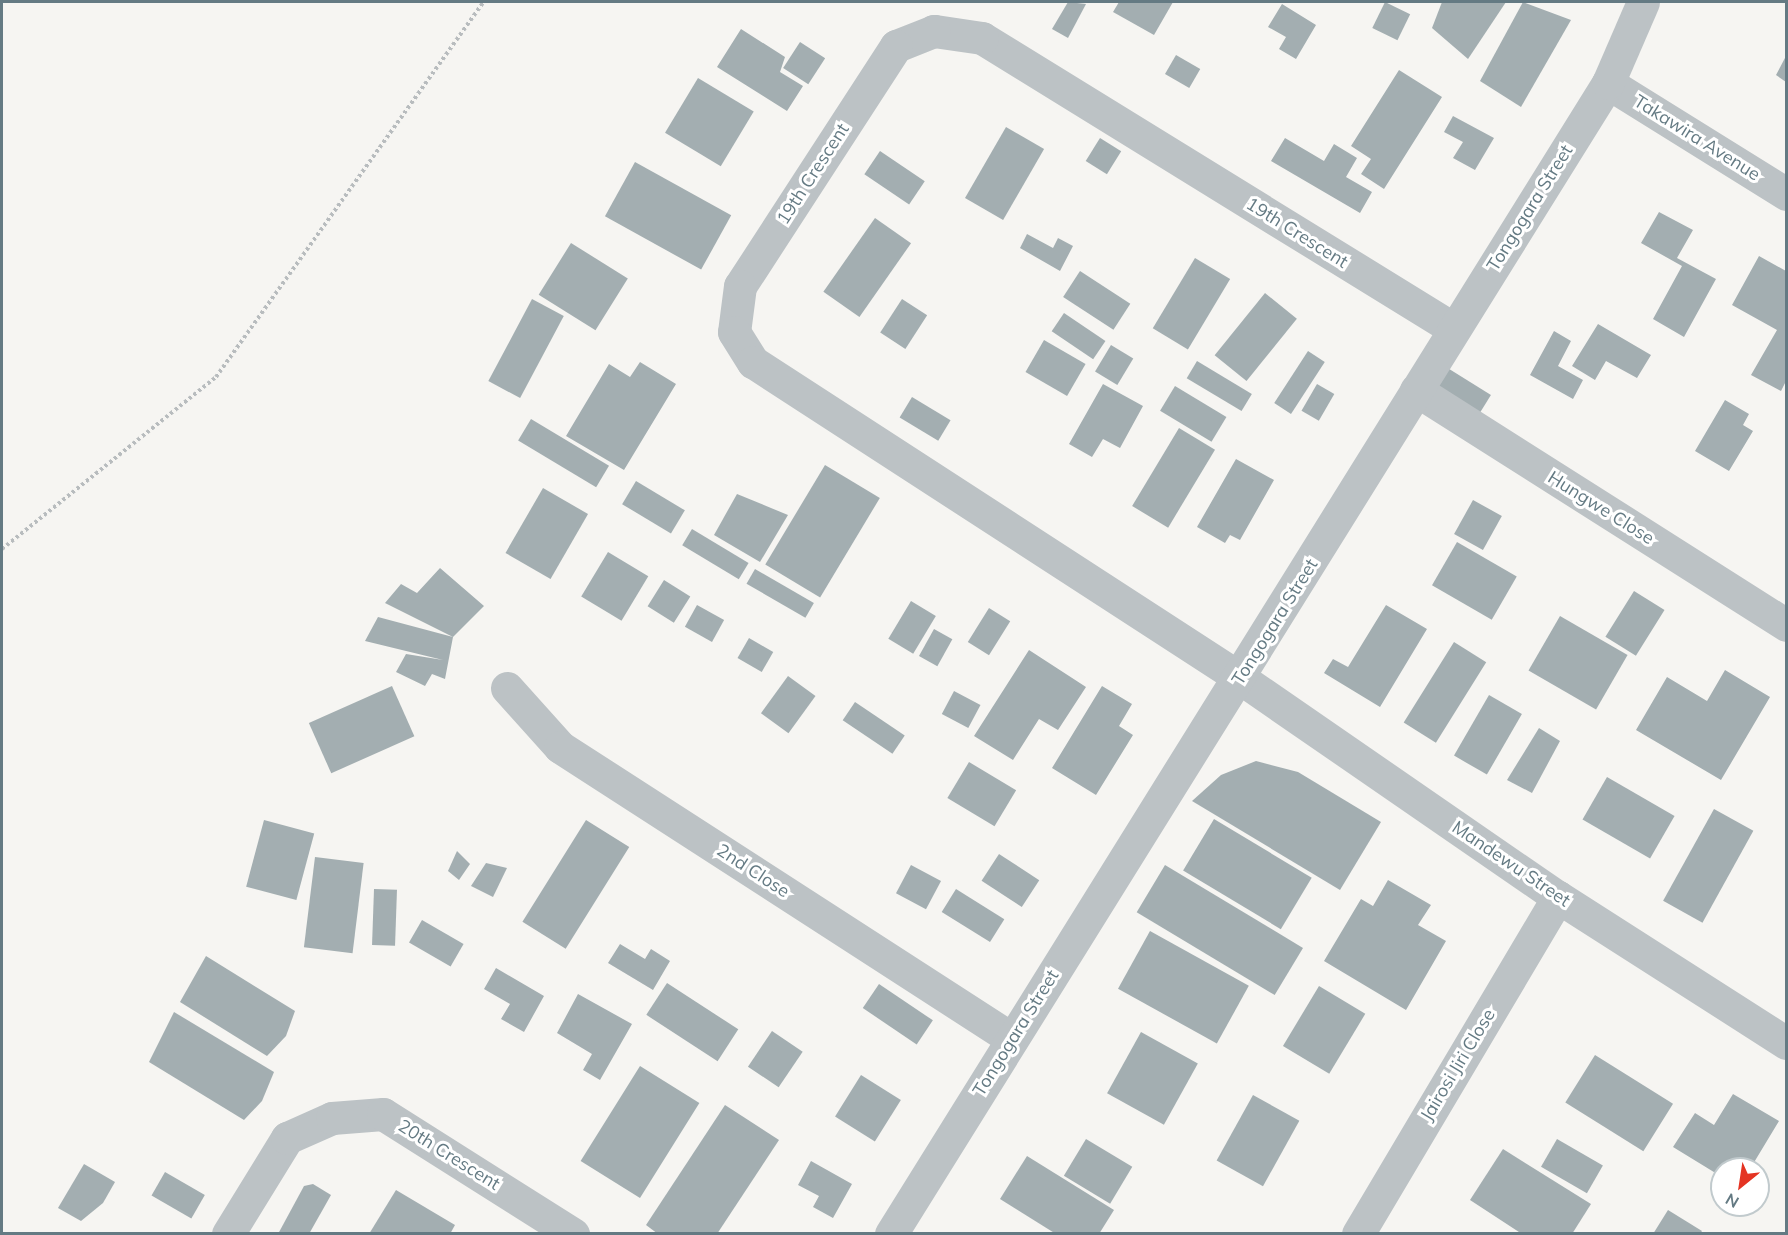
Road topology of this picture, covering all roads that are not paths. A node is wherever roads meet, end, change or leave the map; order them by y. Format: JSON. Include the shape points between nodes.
{"nodes":[{"id":1,"x":1643,"y":2,"type":"edge"},
{"id":2,"x":1608,"y":83,"type":"junction"},
{"id":3,"x":1786,"y":194,"type":"edge"},
{"id":4,"x":1454,"y":329,"type":"junction"},
{"id":5,"x":1416,"y":390,"type":"junction"},
{"id":6,"x":1786,"y":625,"type":"edge"},
{"id":7,"x":1240,"y":678,"type":"junction"},
{"id":8,"x":507,"y":688,"type":"dead end"},
{"id":9,"x":1558,"y":897,"type":"junction"},
{"id":10,"x":1012,"y":1039,"type":"junction"},
{"id":11,"x":1786,"y":1042,"type":"edge"},
{"id":12,"x":228,"y":1233,"type":"edge"},
{"id":13,"x":573,"y":1233,"type":"edge"},
{"id":14,"x":891,"y":1233,"type":"edge"},
{"id":15,"x":1358,"y":1233,"type":"edge"}],
"edges":[{"from":1,"to":2,"type":"street","name":"Tongogara Street"},
{"from":2,"to":3,"type":"street","name":"Takawira Avenue"},
{"from":2,"to":4,"type":"street","name":"Tongogara Street"},
{"from":4,"to":5,"type":"street","name":"Tongogara Street"},
{"from":4,"to":7,"type":"street","name":"19th Crescent","via":[[982,38],[934,31],[896,46],[740,286],[734,332],[753,362]]},
{"from":5,"to":6,"type":"street","name":"Hungwe Close"},
{"from":5,"to":7,"type":"street","name":"Tongogara Street"},
{"from":7,"to":9,"type":"street","name":"Mandewu Street"},
{"from":7,"to":10,"type":"street","name":"Tongogara Street"},
{"from":8,"to":10,"type":"street","name":"2nd Close","via":[[560,747]]},
{"from":9,"to":11,"type":"street","name":"Mandewu Street"},
{"from":9,"to":15,"type":"street","name":"Jairosi Jiri Close"},
{"from":10,"to":14,"type":"street","name":"Tongogara Street"},
{"from":12,"to":13,"type":"street","name":"20th Crescent","via":[[287,1138],[332,1118],[383,1114]]}]}
